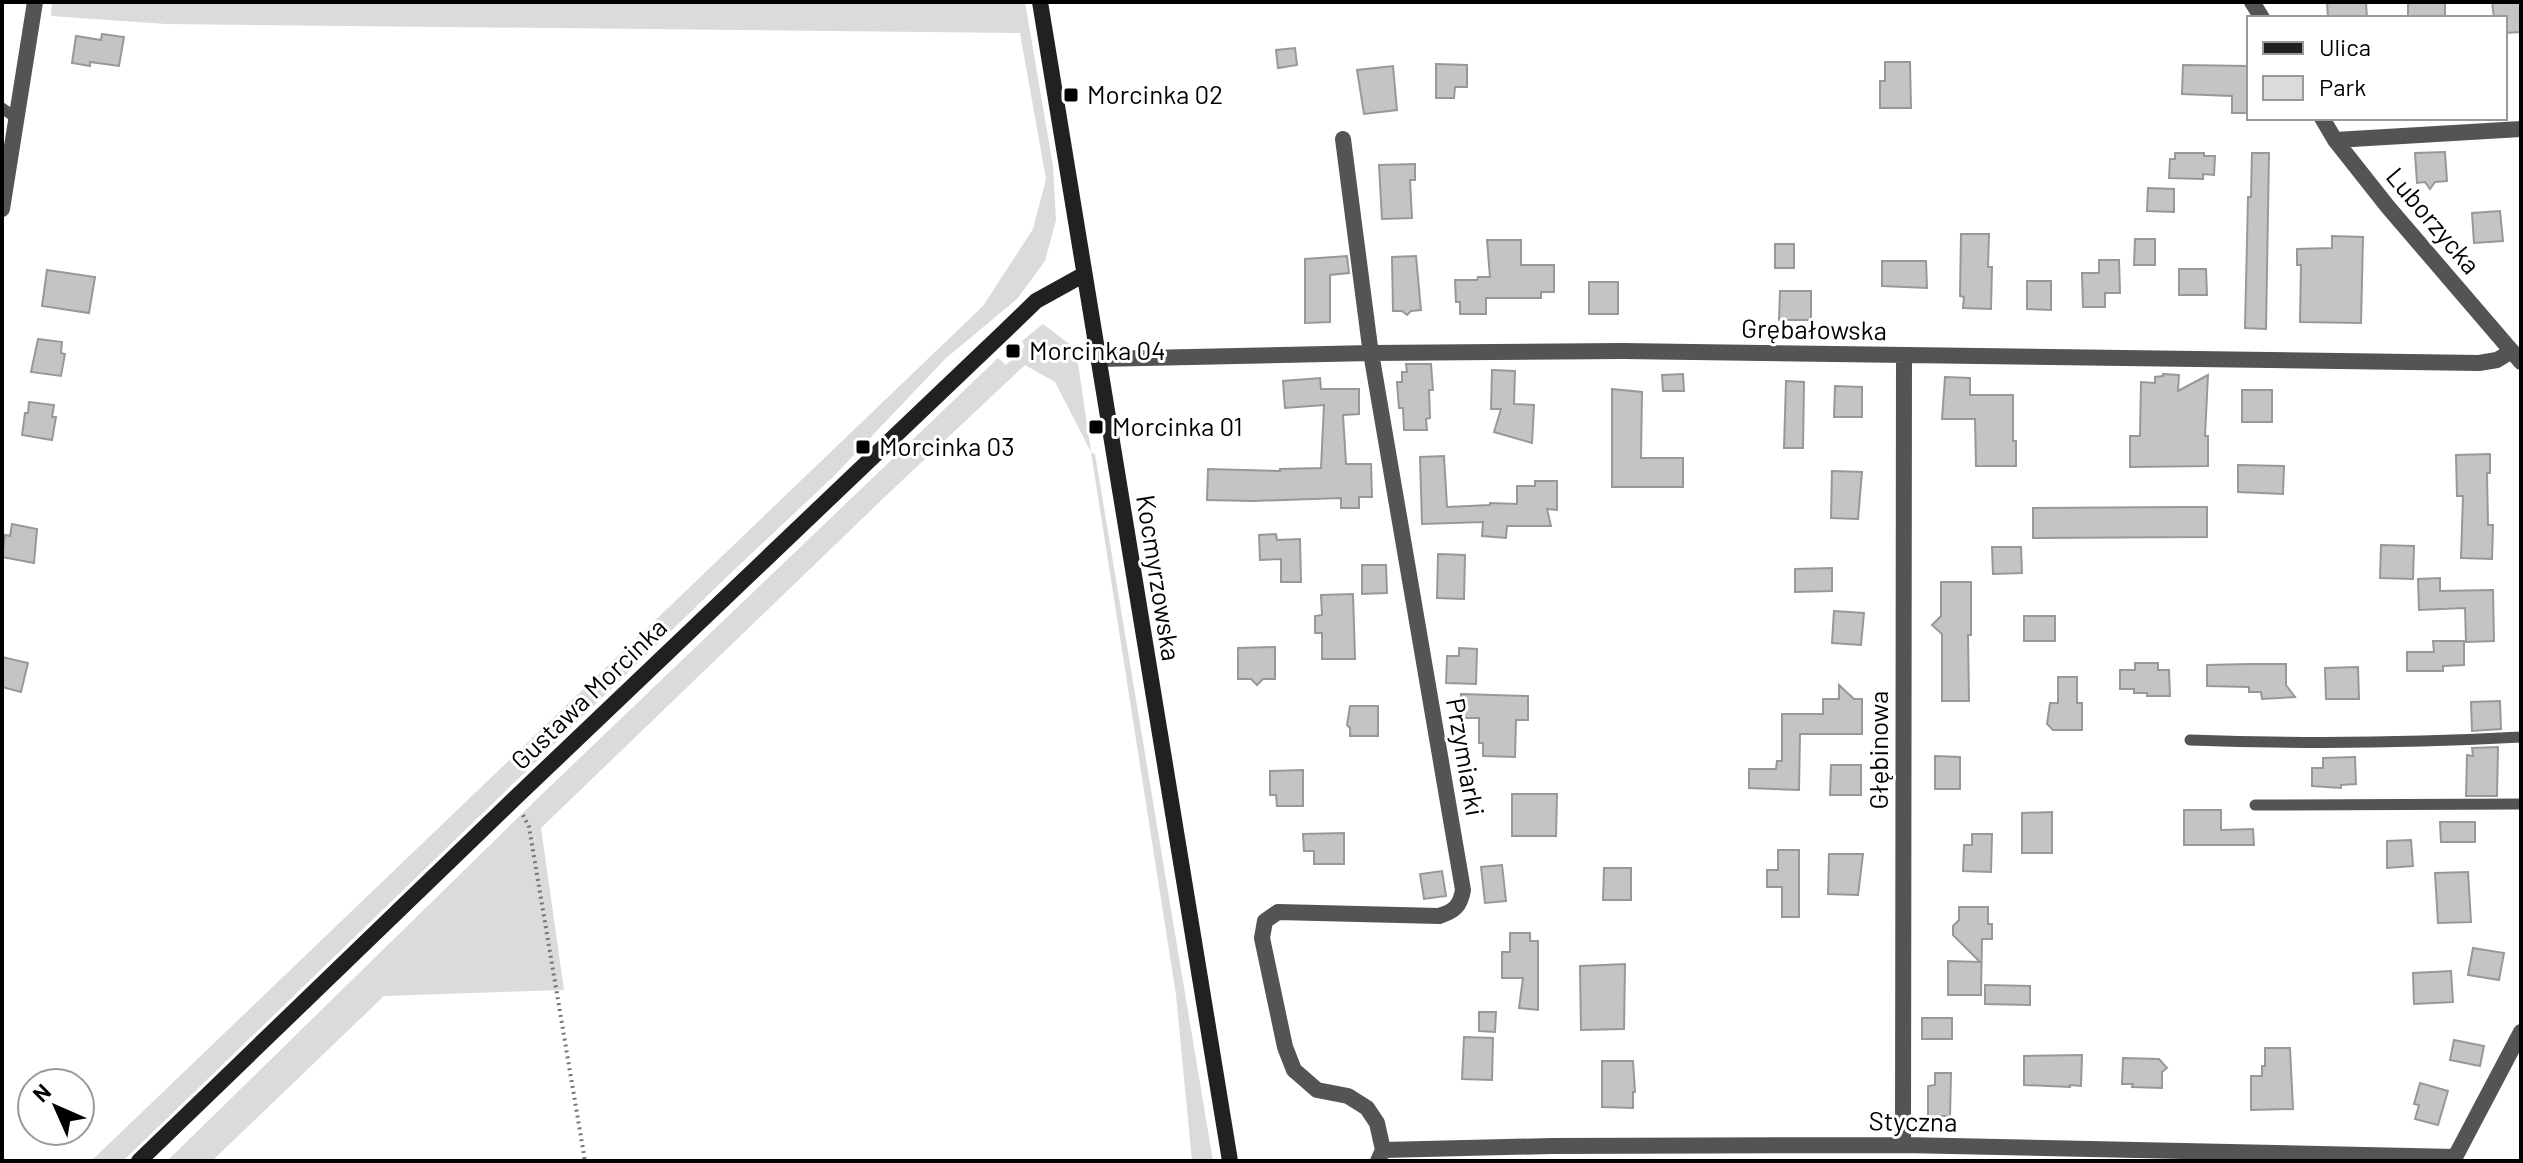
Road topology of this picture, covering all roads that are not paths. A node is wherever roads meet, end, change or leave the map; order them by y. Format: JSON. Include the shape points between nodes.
{"nodes":[{"id":1,"x":35,"y":2,"type":"edge"},
{"id":2,"x":1040,"y":2,"type":"edge"},
{"id":3,"x":2,"y":108,"type":"edge"},
{"id":4,"x":16,"y":118,"type":"junction"},
{"id":5,"x":2323,"y":120,"type":"edge"},
{"id":6,"x":2521,"y":129,"type":"edge"},
{"id":7,"x":1343,"y":139,"type":"dead end"},
{"id":8,"x":2335,"y":140,"type":"junction"},
{"id":9,"x":2,"y":209,"type":"edge"},
{"id":10,"x":1083,"y":275,"type":"junction"},
{"id":11,"x":1371,"y":353,"type":"junction"},
{"id":12,"x":1904,"y":355,"type":"junction"},
{"id":13,"x":2516,"y":357,"type":"edge"},
{"id":14,"x":1098,"y":359,"type":"junction"},
{"id":15,"x":2521,"y":737,"type":"edge"},
{"id":16,"x":2190,"y":740,"type":"dead end"},
{"id":17,"x":2521,"y":804,"type":"edge"},
{"id":18,"x":2255,"y":805,"type":"dead end"},
{"id":19,"x":2520,"y":1036,"type":"edge"},
{"id":20,"x":1903,"y":1145,"type":"junction"},
{"id":21,"x":1381,"y":1155,"type":"edge"},
{"id":22,"x":2454,"y":1159,"type":"edge"},
{"id":23,"x":139,"y":1161,"type":"edge"},
{"id":24,"x":1230,"y":1161,"type":"edge"}],
"edges":[{"from":1,"to":4,"type":"street"},
{"from":2,"to":10,"type":"street","name":"Kocmyrzowska"},
{"from":3,"to":4,"type":"lane"},
{"from":4,"to":9,"type":"street"},
{"from":5,"to":8,"type":"street","name":"Luborzycka"},
{"from":6,"to":8,"type":"street"},
{"from":7,"to":11,"type":"street","name":"Przymiarki"},
{"from":8,"to":13,"type":"street","name":"Luborzycka"},
{"from":10,"to":14,"type":"street","name":"Kocmyrzowska"},
{"from":10,"to":23,"type":"street","name":"Gustawa Morcinka","via":[[1036,301]]},
{"from":11,"to":12,"type":"street","name":"Grębałowska"},
{"from":11,"to":14,"type":"street","name":"Grębałowska"},
{"from":11,"to":21,"type":"street","name":"Przymiarki","via":[[1463,890],[1461,903],[1439,916],[1278,912],[1265,921],[1262,938],[1294,1070],[1317,1090],[1348,1096],[1367,1108],[1377,1123]]},
{"from":12,"to":13,"type":"street","name":"Grębałowska","via":[[2479,363]]},
{"from":12,"to":20,"type":"street","name":"Głębinowa"},
{"from":14,"to":24,"type":"street","name":"Kocmyrzowska"},
{"from":15,"to":16,"type":"lane"},
{"from":17,"to":18,"type":"lane"},
{"from":19,"to":22,"type":"street"},
{"from":20,"to":21,"type":"street","name":"Styczna"},
{"from":20,"to":22,"type":"street","name":"Styczna"}]}
